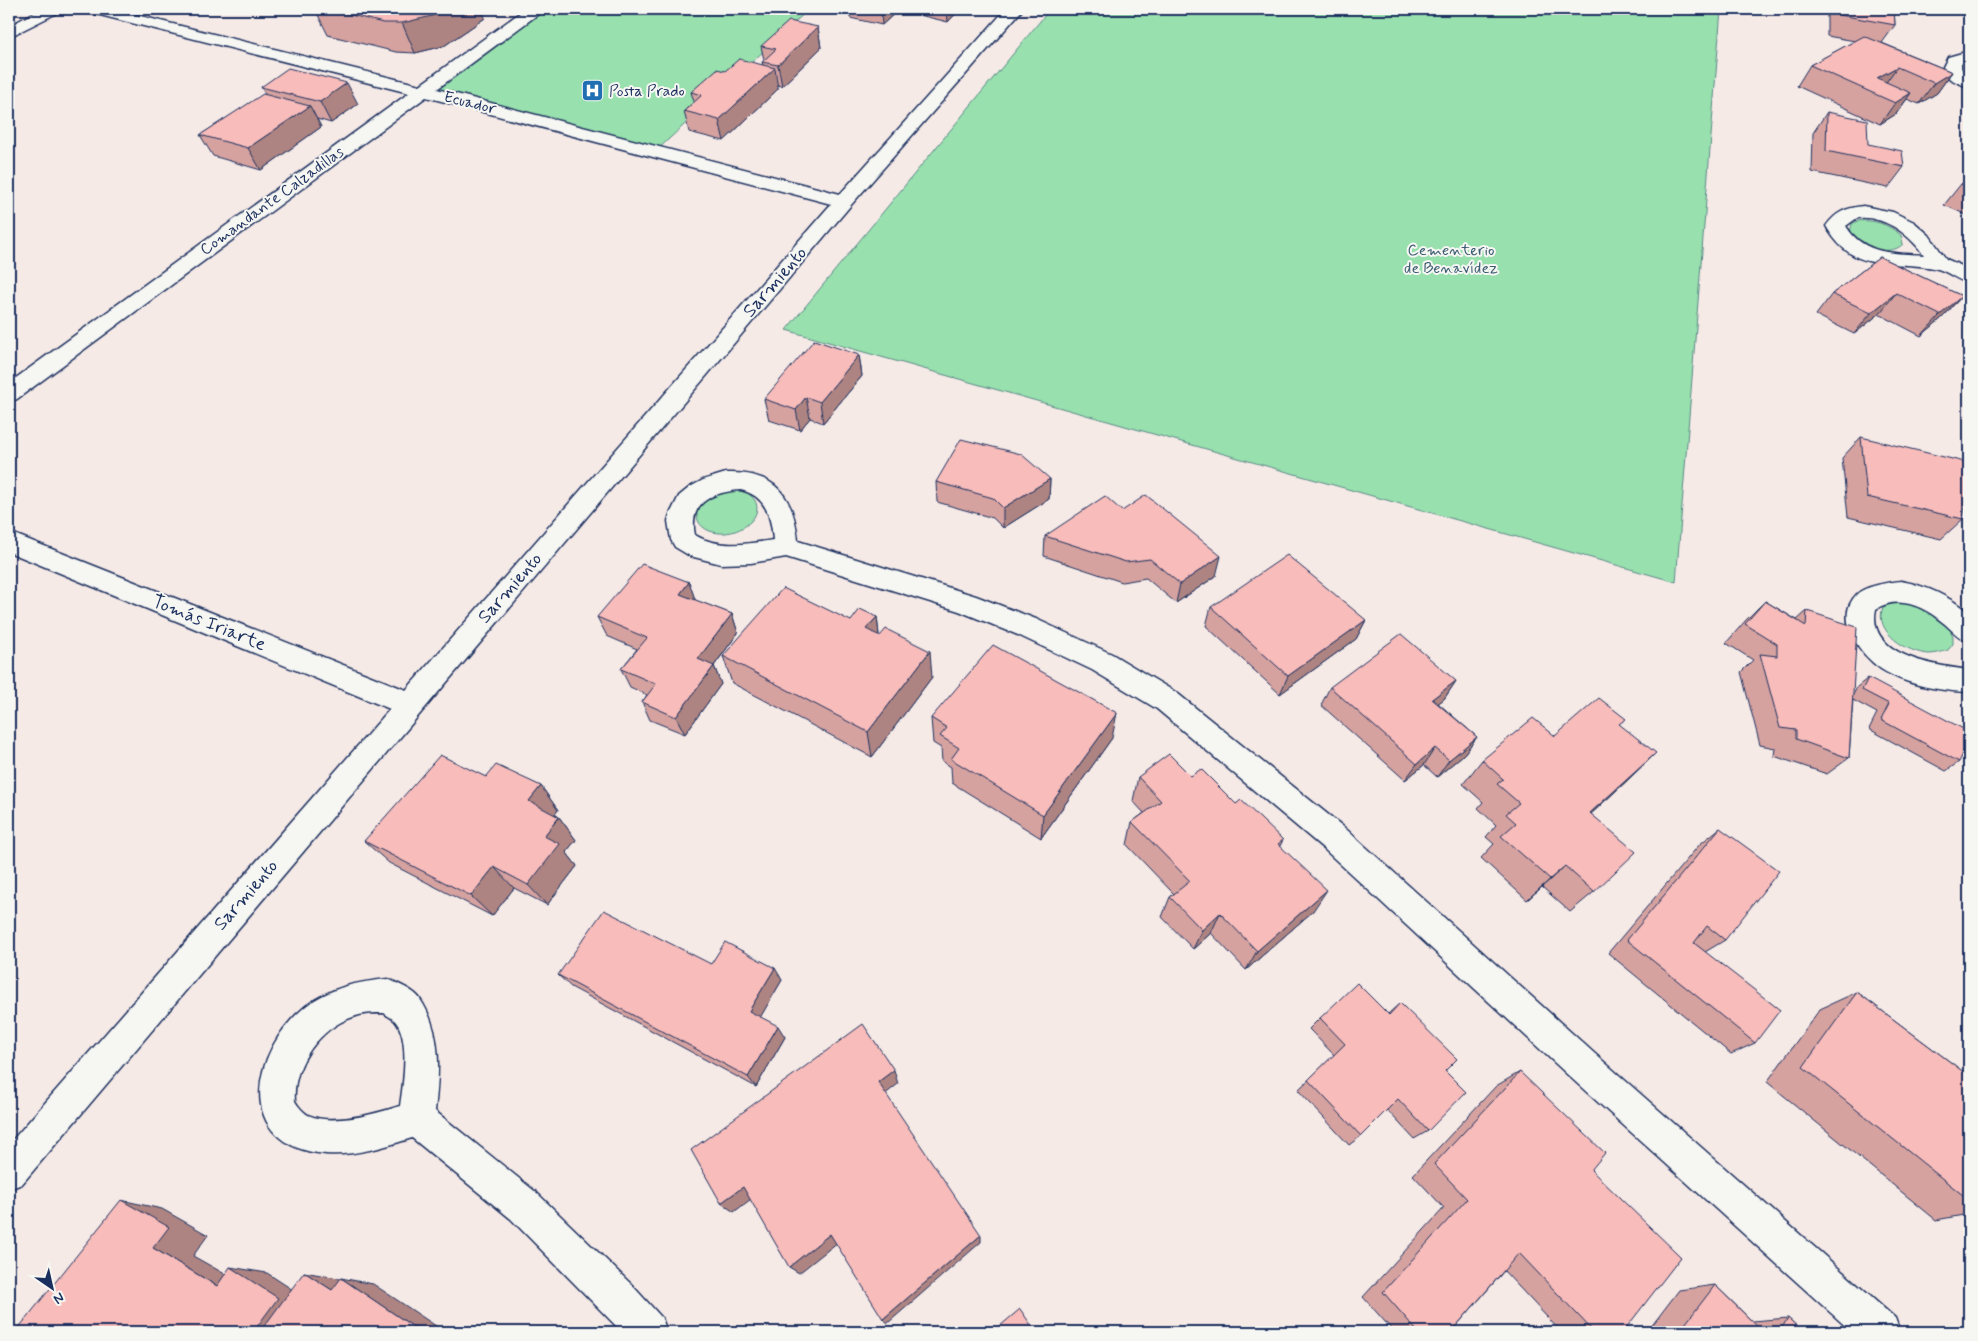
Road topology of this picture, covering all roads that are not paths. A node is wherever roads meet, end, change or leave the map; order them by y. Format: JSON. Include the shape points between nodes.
{"nodes":[{"id":1,"x":53,"y":9,"type":"edge"},
{"id":2,"x":94,"y":9,"type":"edge"},
{"id":3,"x":535,"y":9,"type":"edge"},
{"id":4,"x":1015,"y":9,"type":"edge"},
{"id":5,"x":9,"y":32,"type":"edge"},
{"id":6,"x":1969,"y":56,"type":"edge"},
{"id":7,"x":1969,"y":83,"type":"edge"},
{"id":8,"x":423,"y":91,"type":"junction"},
{"id":9,"x":844,"y":201,"type":"junction"},
{"id":10,"x":1939,"y":263,"type":"dead end"},
{"id":11,"x":1969,"y":277,"type":"edge"},
{"id":12,"x":9,"y":394,"type":"edge"},
{"id":13,"x":9,"y":542,"type":"edge"},
{"id":14,"x":786,"y":547,"type":"dead end"},
{"id":15,"x":1969,"y":631,"type":"edge"},
{"id":16,"x":1969,"y":681,"type":"edge"},
{"id":17,"x":409,"y":704,"type":"junction"},
{"id":18,"x":416,"y":1119,"type":"junction"},
{"id":19,"x":9,"y":1171,"type":"edge"},
{"id":20,"x":648,"y":1332,"type":"edge"},
{"id":21,"x":1881,"y":1332,"type":"edge"}],
"edges":[{"from":1,"to":5,"type":"street"},
{"from":2,"to":8,"type":"street","name":"Ecuador"},
{"from":3,"to":8,"type":"street","name":"Comandante Calzadillas"},
{"from":4,"to":9,"type":"street","name":"Sarmiento"},
{"from":6,"to":7,"type":"street","via":[[1954,60],[1952,67],[1956,75]]},
{"from":8,"to":9,"type":"street","name":"Ecuador"},
{"from":8,"to":12,"type":"street","name":"Comandante Calzadillas"},
{"from":9,"to":17,"type":"street","name":"Sarmiento"},
{"from":10,"to":11,"type":"street"},
{"from":13,"to":17,"type":"street","name":"Tomás Iriarte"},
{"from":14,"to":21,"type":"street","via":[[967,603],[1027,627],[1102,662],[1167,701],[1336,839]]},
{"from":15,"to":16,"type":"street","via":[[1945,608],[1922,596],[1900,592],[1882,594],[1866,603],[1860,618],[1864,633],[1876,650],[1899,665],[1927,675]]},
{"from":17,"to":19,"type":"street","name":"Sarmiento"},
{"from":18,"to":18,"type":"street","via":[[422,1074],[419,1035],[408,1010],[388,996],[361,998],[336,1006],[307,1028],[285,1056],[278,1082],[278,1108],[295,1128],[324,1136],[365,1134]]},
{"from":18,"to":20,"type":"street","via":[[524,1206]]}]}
